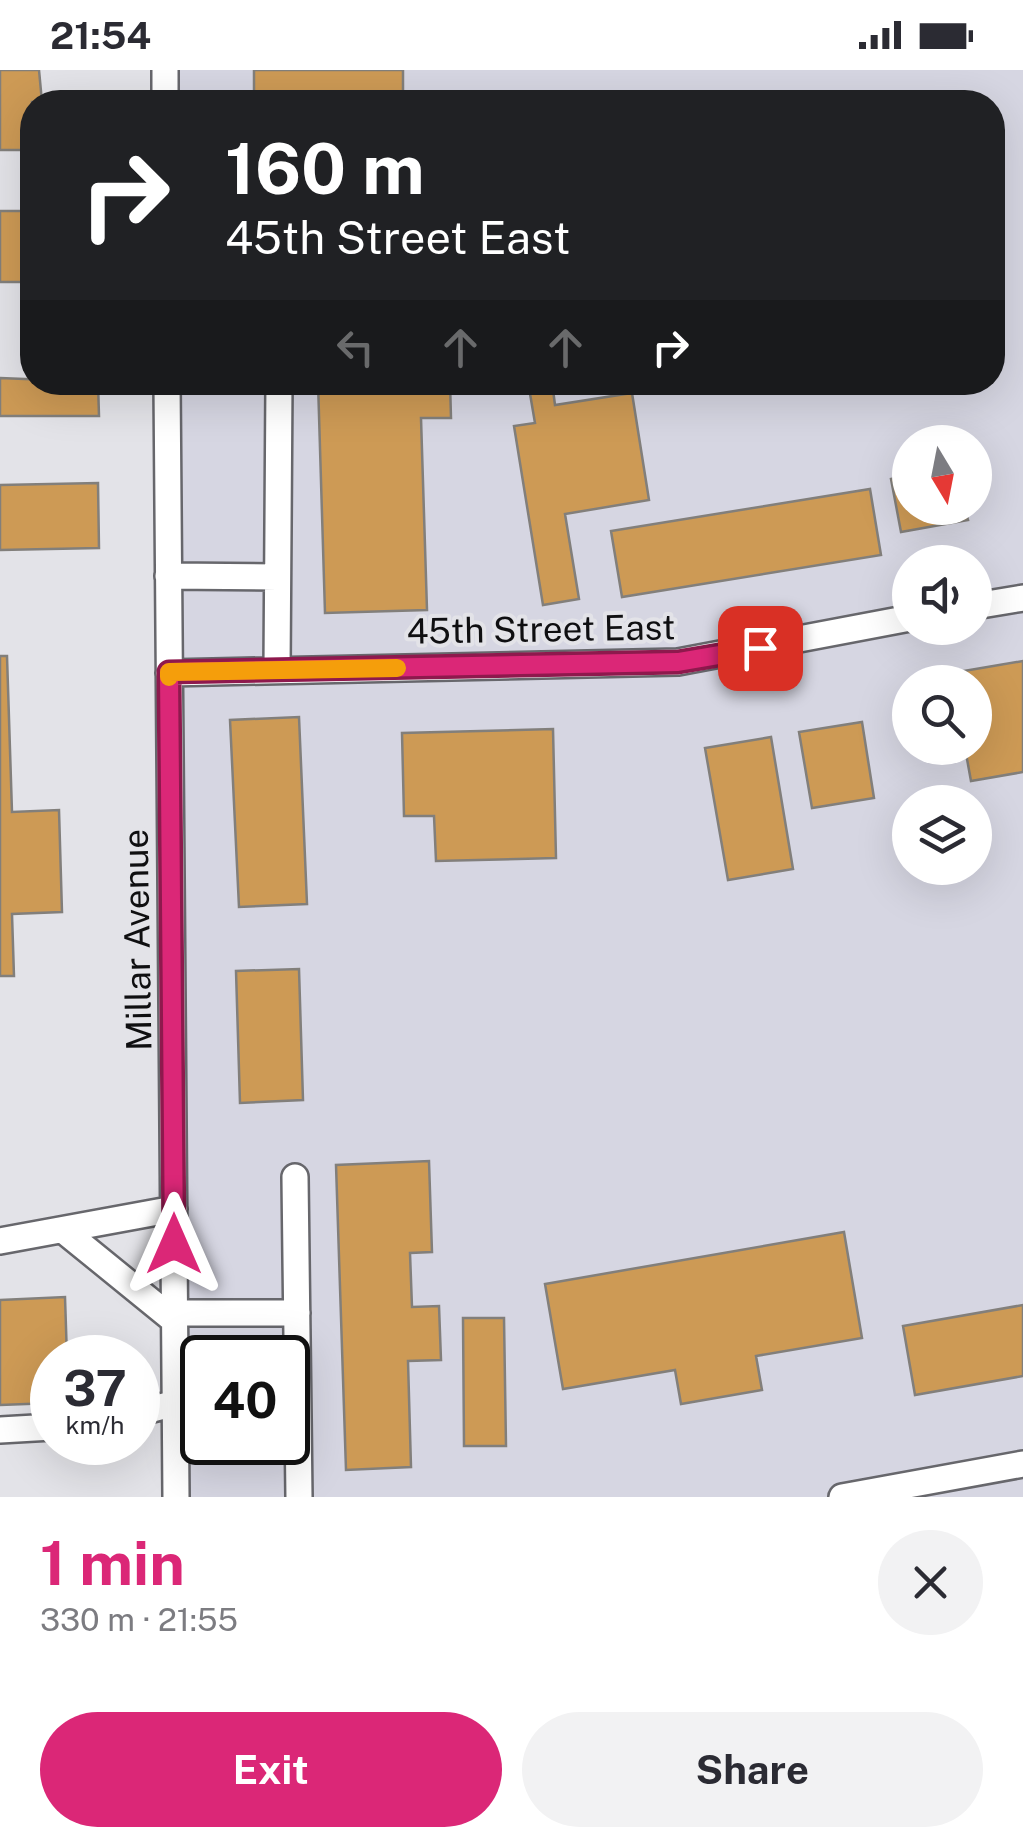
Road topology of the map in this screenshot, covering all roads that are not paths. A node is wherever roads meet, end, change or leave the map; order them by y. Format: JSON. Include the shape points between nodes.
{"nodes":[{"id":1,"x":167,"y":395,"type":"edge"},
{"id":2,"x":279,"y":395,"type":"edge"},
{"id":3,"x":168,"y":576,"type":"junction"},
{"id":4,"x":277,"y":577,"type":"junction"},
{"id":5,"x":1023,"y":598,"type":"edge"},
{"id":6,"x":992,"y":603,"type":"edge"},
{"id":7,"x":892,"y":621,"type":"edge"},
{"id":8,"x":277,"y":670,"type":"junction"},
{"id":9,"x":169,"y":672,"type":"junction"},
{"id":10,"x":296,"y":1176,"type":"dead end"},
{"id":11,"x":174,"y":1209,"type":"junction"},
{"id":12,"x":63,"y":1230,"type":"junction"},
{"id":13,"x":0,"y":1241,"type":"edge"},
{"id":14,"x":297,"y":1313,"type":"junction"},
{"id":15,"x":175,"y":1317,"type":"junction"},
{"id":16,"x":175,"y":1403,"type":"junction"},
{"id":17,"x":160,"y":1407,"type":"edge"},
{"id":18,"x":30,"y":1428,"type":"edge"},
{"id":19,"x":0,"y":1430,"type":"edge"},
{"id":20,"x":1023,"y":1464,"type":"edge"},
{"id":21,"x":176,"y":1497,"type":"edge"},
{"id":22,"x":300,"y":1497,"type":"edge"},
{"id":23,"x":842,"y":1497,"type":"edge"}],
"edges":[{"from":1,"to":3,"type":"street","name":"Millar Avenue"},
{"from":2,"to":4,"type":"street"},
{"from":3,"to":4,"type":"street"},
{"from":3,"to":9,"type":"street","name":"Millar Avenue"},
{"from":4,"to":8,"type":"street"},
{"from":5,"to":6,"type":"street"},
{"from":7,"to":8,"type":"street","name":"45th Street East","via":[[678,662]]},
{"from":8,"to":9,"type":"street","name":"45th Street East"},
{"from":9,"to":11,"type":"street","name":"Millar Avenue"},
{"from":10,"to":14,"type":"street"},
{"from":11,"to":12,"type":"street"},
{"from":11,"to":15,"type":"street","name":"Millar Avenue"},
{"from":12,"to":13,"type":"street"},
{"from":12,"to":15,"type":"street"},
{"from":14,"to":15,"type":"street"},
{"from":14,"to":22,"type":"street"},
{"from":15,"to":16,"type":"street","name":"Millar Avenue"},
{"from":16,"to":17,"type":"street"},
{"from":16,"to":21,"type":"street","name":"Millar Avenue"},
{"from":18,"to":19,"type":"street"},
{"from":20,"to":23,"type":"street"}]}
